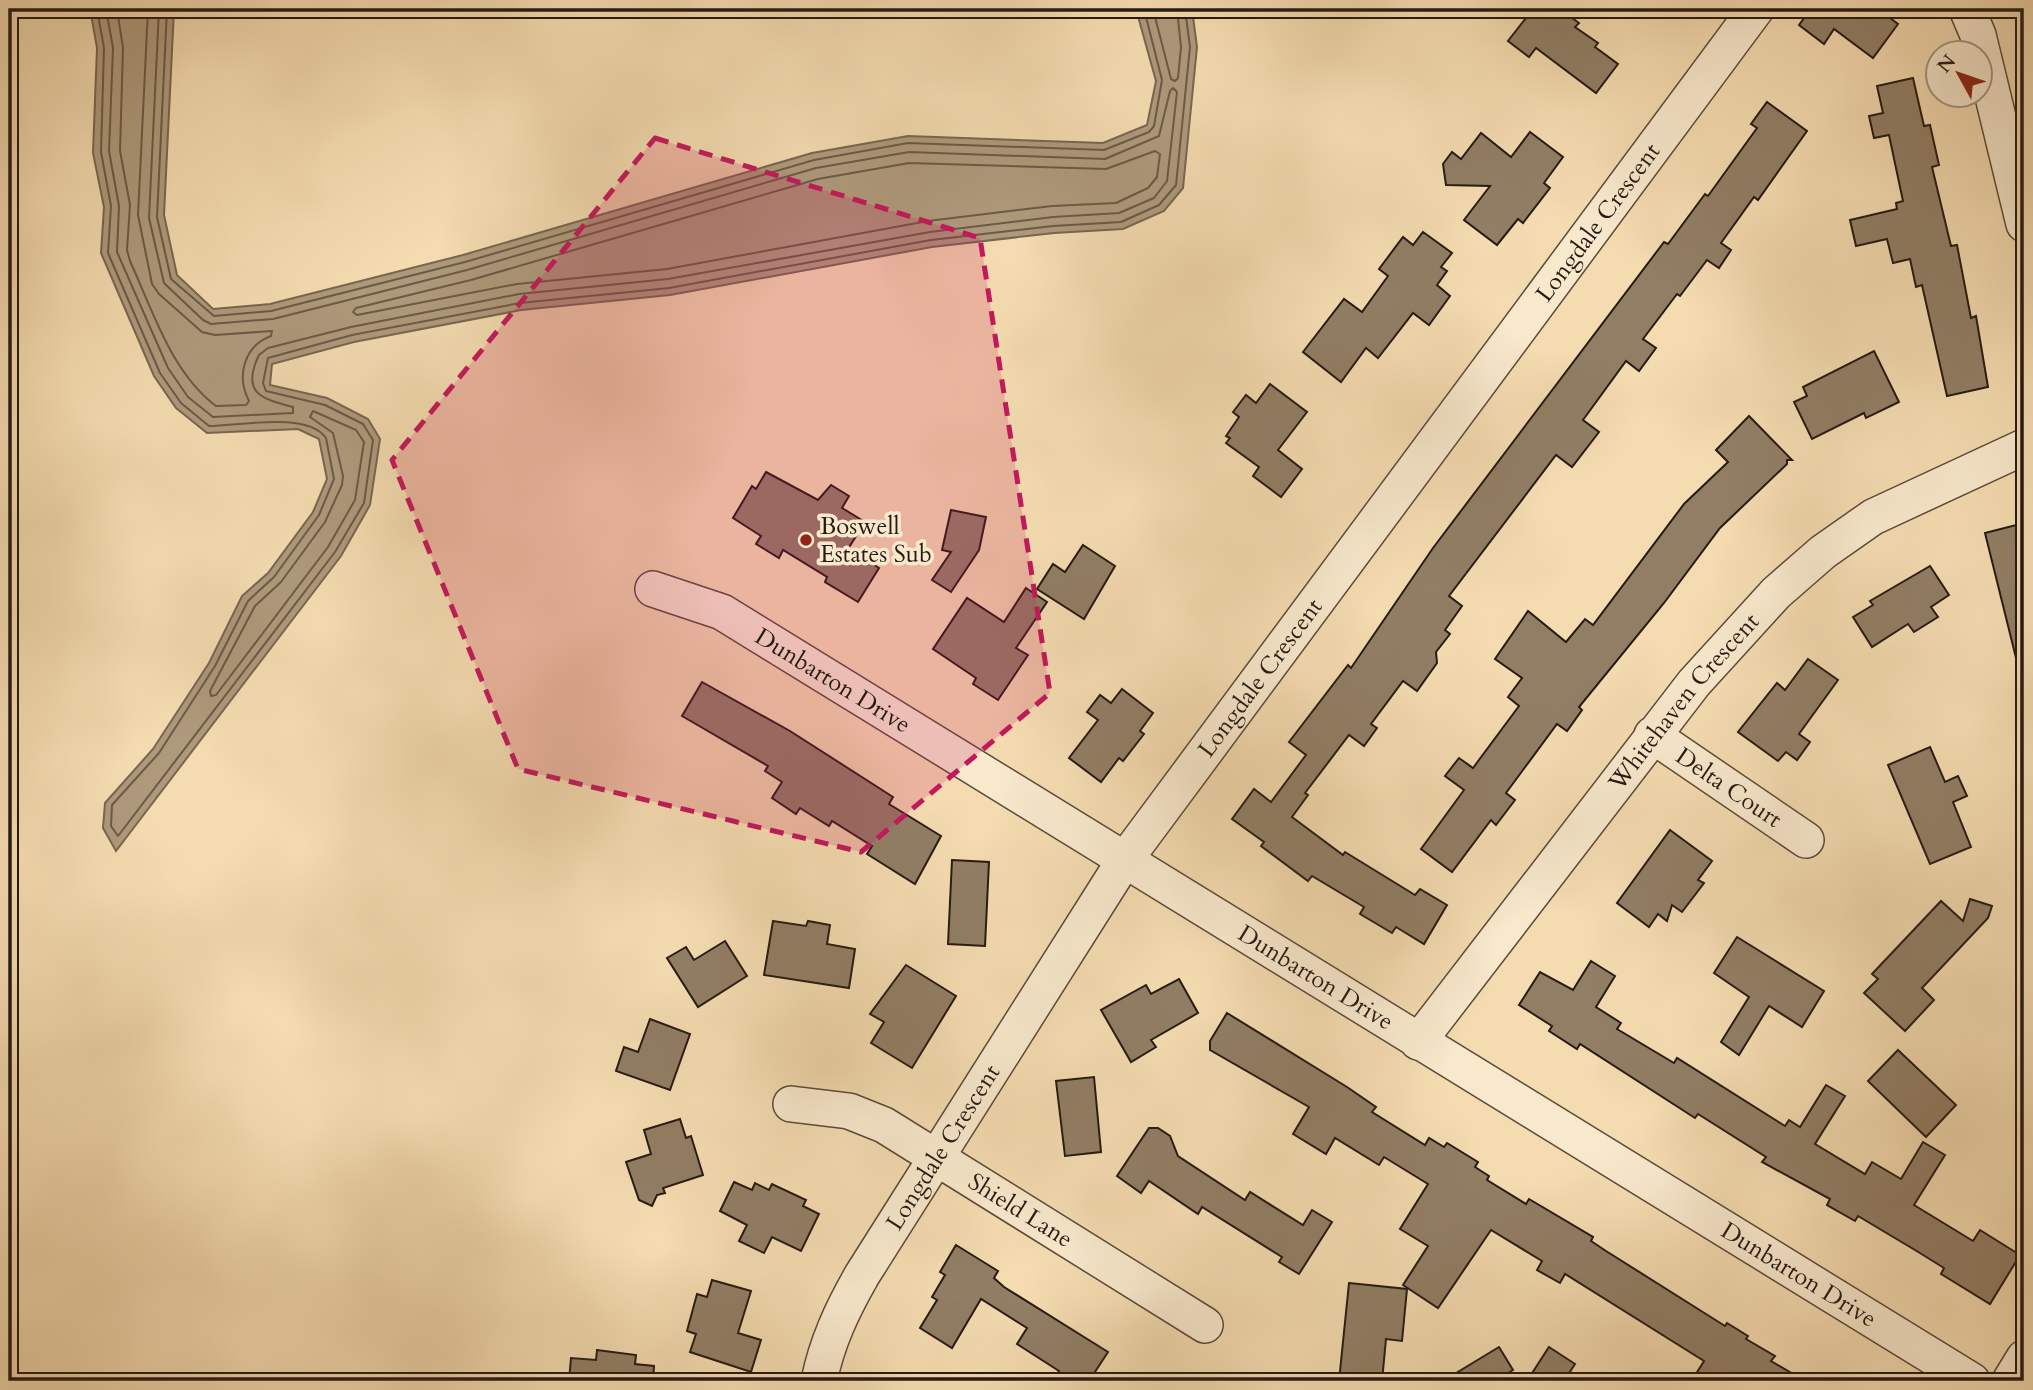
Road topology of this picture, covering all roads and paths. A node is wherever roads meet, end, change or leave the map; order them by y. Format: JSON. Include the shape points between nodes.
{"nodes":[{"id":1,"x":1756,"y":9,"type":"edge"},
{"id":2,"x":1967,"y":9,"type":"edge"},
{"id":3,"x":2024,"y":225,"type":"edge"},
{"id":4,"x":2024,"y":447,"type":"edge"},
{"id":5,"x":653,"y":589,"type":"dead end"},
{"id":6,"x":1652,"y":735,"type":"junction"},
{"id":7,"x":1806,"y":840,"type":"dead end"},
{"id":8,"x":1124,"y":861,"type":"junction"},
{"id":9,"x":1418,"y":1042,"type":"junction"},
{"id":10,"x":791,"y":1104,"type":"dead end"},
{"id":11,"x":936,"y":1158,"type":"junction"},
{"id":12,"x":1205,"y":1325,"type":"dead end"},
{"id":13,"x":2024,"y":1358,"type":"edge"},
{"id":14,"x":819,"y":1381,"type":"edge"},
{"id":15,"x":1972,"y":1381,"type":"edge"},
{"id":16,"x":2010,"y":1381,"type":"edge"}],
"edges":[{"from":1,"to":8,"type":"street","name":"Longdale Crescent"},
{"from":2,"to":3,"type":"street","via":[[1978,35]]},
{"from":4,"to":6,"type":"street","name":"Whitehaven Crescent","via":[[1873,517],[1823,552],[1740,632]]},
{"from":5,"to":8,"type":"street","name":"Dunbarton Drive","via":[[722,612]]},
{"from":6,"to":7,"type":"street","name":"Delta Court"},
{"from":6,"to":9,"type":"street","name":"Whitehaven Crescent"},
{"from":8,"to":9,"type":"street","name":"Dunbarton Drive"},
{"from":8,"to":11,"type":"street","name":"Longdale Crescent"},
{"from":9,"to":15,"type":"street","name":"Dunbarton Drive"},
{"from":10,"to":11,"type":"street","name":"Shield Lane","via":[[849,1111],[884,1125]]},
{"from":11,"to":12,"type":"street","name":"Shield Lane"},
{"from":11,"to":14,"type":"street","name":"Longdale Crescent","via":[[839,1316]]},
{"from":13,"to":16,"type":"street"}]}
